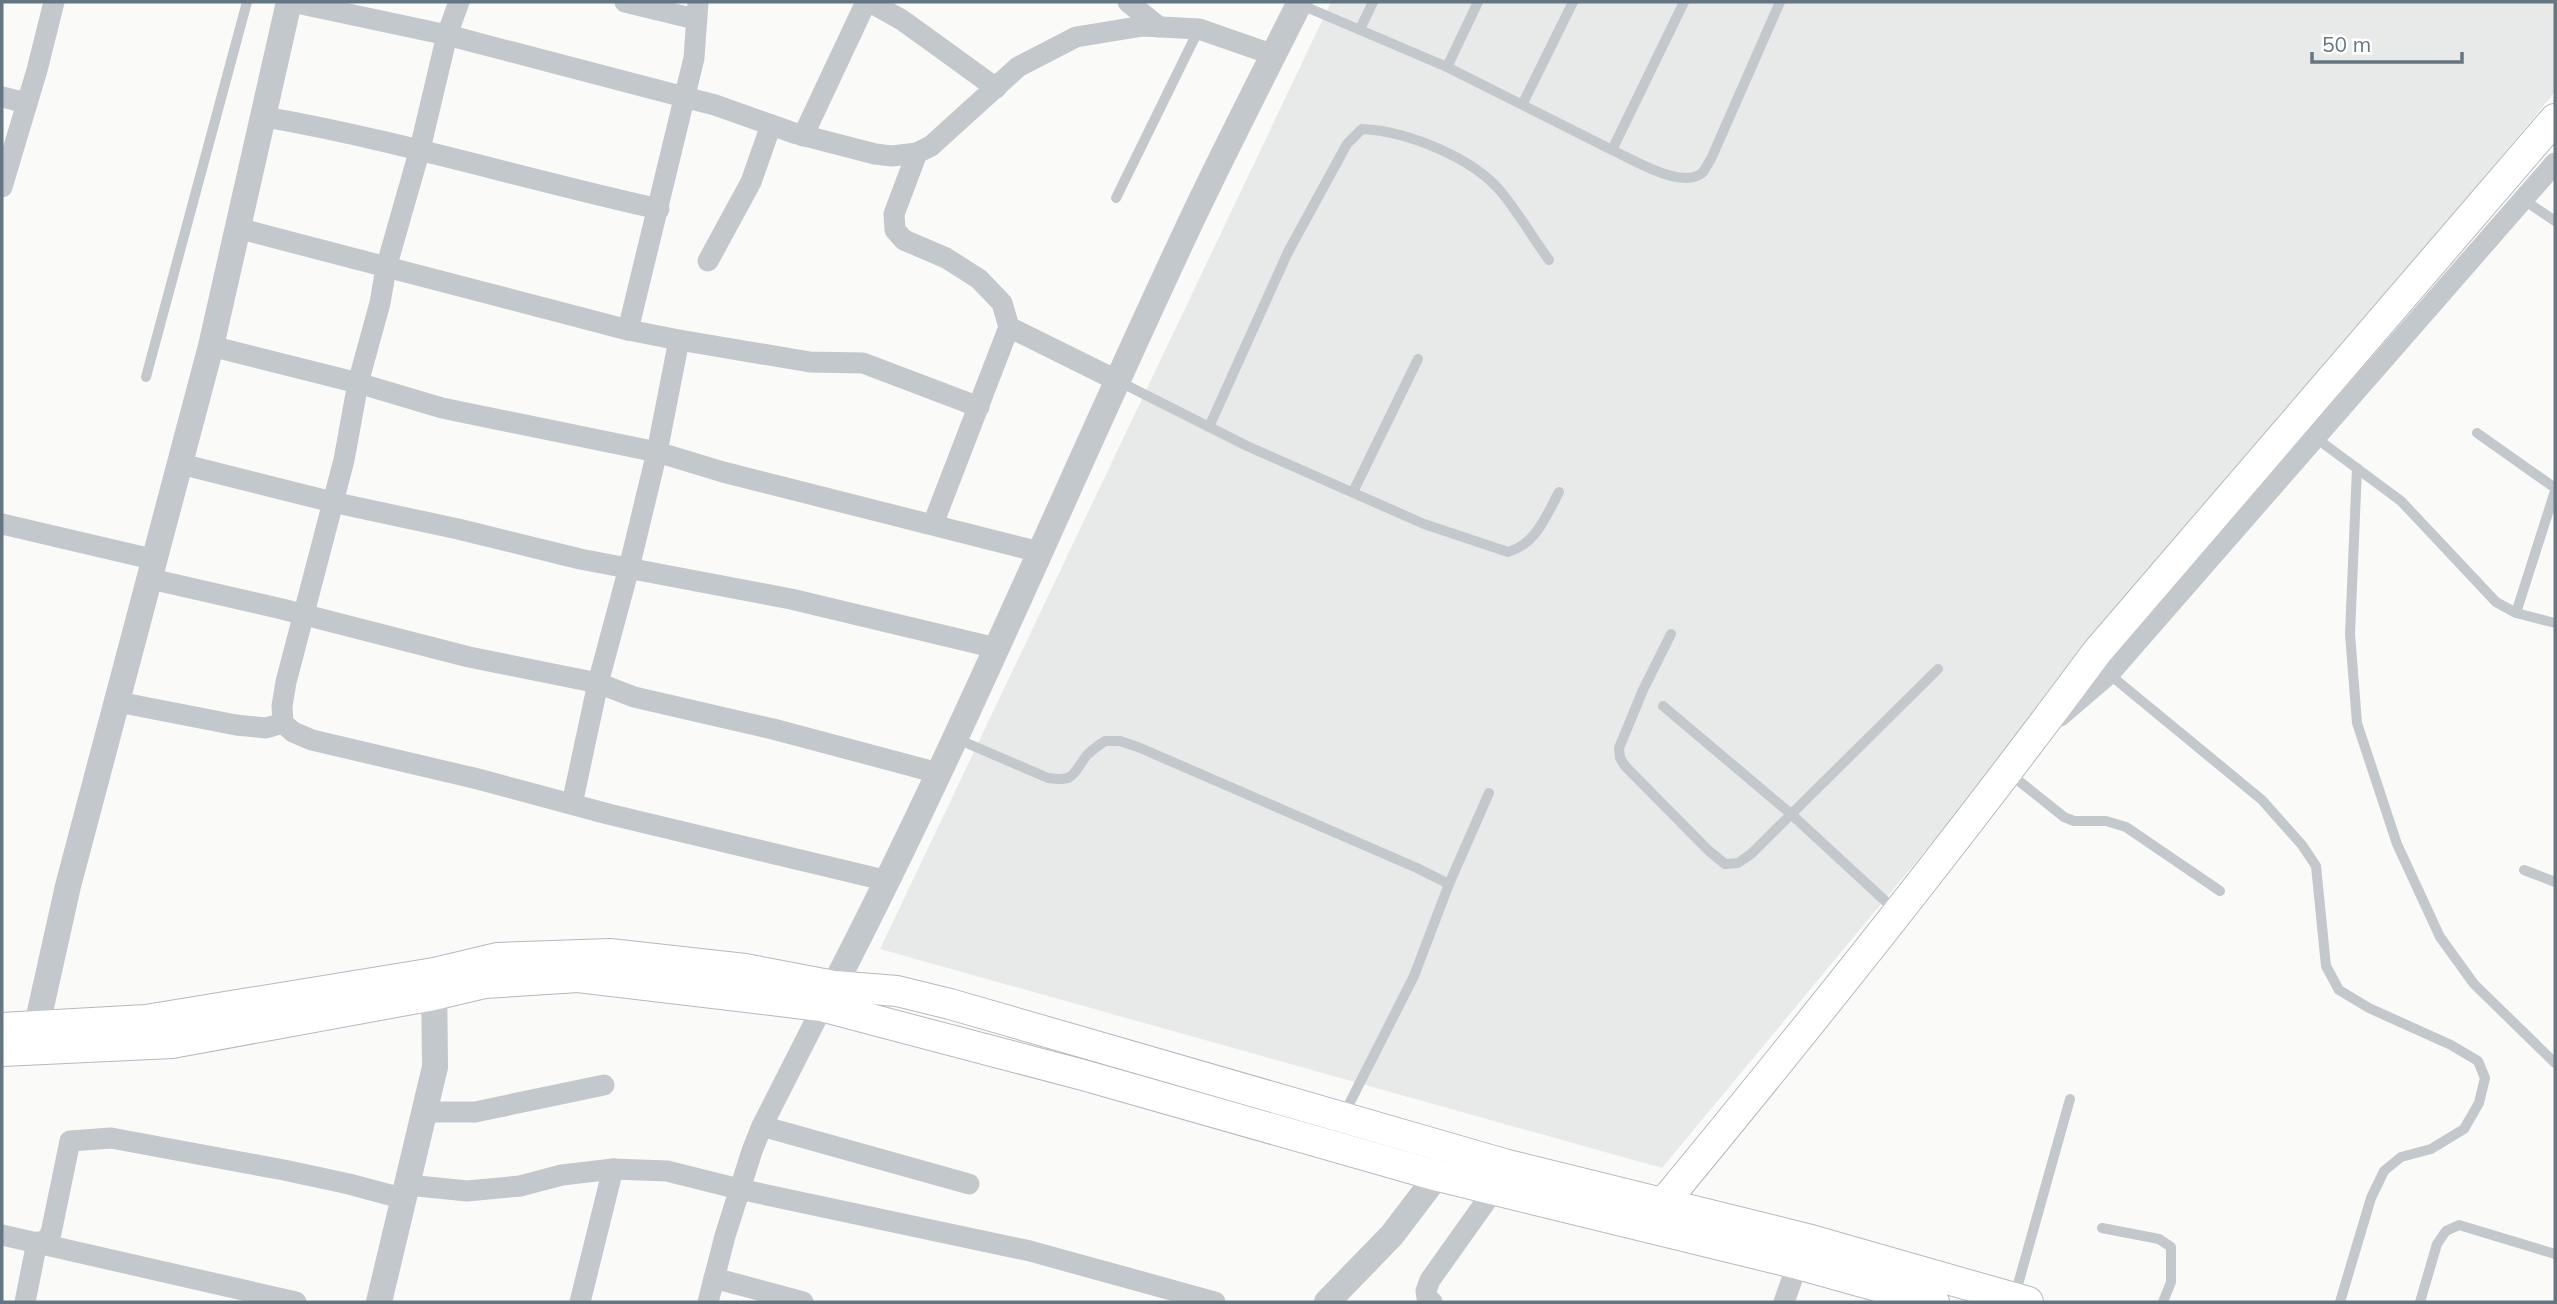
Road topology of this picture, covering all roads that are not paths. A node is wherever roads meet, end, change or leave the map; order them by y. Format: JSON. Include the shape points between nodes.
{"nodes":[{"id":1,"x":54,"y":2,"type":"edge"},
{"id":2,"x":247,"y":2,"type":"edge"},
{"id":3,"x":291,"y":2,"type":"edge"},
{"id":4,"x":459,"y":2,"type":"edge"},
{"id":5,"x":625,"y":2,"type":"edge"},
{"id":6,"x":868,"y":2,"type":"edge"},
{"id":7,"x":1128,"y":2,"type":"edge"},
{"id":8,"x":1373,"y":2,"type":"edge"},
{"id":9,"x":1478,"y":2,"type":"edge"},
{"id":10,"x":1573,"y":2,"type":"edge"},
{"id":11,"x":1684,"y":2,"type":"edge"},
{"id":12,"x":1780,"y":2,"type":"edge"},
{"id":13,"x":1300,"y":3,"type":"edge"},
{"id":14,"x":696,"y":11,"type":"edge"},
{"id":15,"x":1159,"y":27,"type":"junction"},
{"id":16,"x":1199,"y":29,"type":"junction"},
{"id":17,"x":1360,"y":29,"type":"junction"},
{"id":18,"x":447,"y":35,"type":"junction"},
{"id":19,"x":1274,"y":55,"type":"junction"},
{"id":20,"x":1447,"y":67,"type":"junction"},
{"id":21,"x":996,"y":88,"type":"junction"},
{"id":22,"x":2,"y":97,"type":"edge"},
{"id":23,"x":684,"y":97,"type":"junction"},
{"id":24,"x":27,"y":103,"type":"junction"},
{"id":25,"x":1523,"y":103,"type":"junction"},
{"id":26,"x":265,"y":117,"type":"junction"},
{"id":27,"x":2555,"y":119,"type":"edge"},
{"id":28,"x":771,"y":125,"type":"junction"},
{"id":29,"x":803,"y":136,"type":"junction"},
{"id":30,"x":419,"y":149,"type":"junction"},
{"id":31,"x":1612,"y":150,"type":"junction"},
{"id":32,"x":917,"y":153,"type":"junction"},
{"id":33,"x":2555,"y":163,"type":"edge"},
{"id":34,"x":2,"y":187,"type":"edge"},
{"id":35,"x":1116,"y":198,"type":"dead end"},
{"id":36,"x":2524,"y":200,"type":"junction"},
{"id":37,"x":659,"y":209,"type":"junction"},
{"id":38,"x":2555,"y":221,"type":"edge"},
{"id":39,"x":237,"y":228,"type":"junction"},
{"id":40,"x":1549,"y":260,"type":"dead end"},
{"id":41,"x":708,"y":261,"type":"dead end"},
{"id":42,"x":386,"y":268,"type":"junction"},
{"id":43,"x":1009,"y":327,"type":"junction"},
{"id":44,"x":628,"y":330,"type":"junction"},
{"id":45,"x":679,"y":340,"type":"junction"},
{"id":46,"x":211,"y":346,"type":"junction"},
{"id":47,"x":1418,"y":359,"type":"dead end"},
{"id":48,"x":146,"y":377,"type":"dead end"},
{"id":49,"x":1118,"y":381,"type":"junction"},
{"id":50,"x":358,"y":383,"type":"junction"},
{"id":51,"x":979,"y":407,"type":"junction"},
{"id":52,"x":1209,"y":427,"type":"junction"},
{"id":53,"x":2477,"y":433,"type":"dead end"},
{"id":54,"x":2316,"y":438,"type":"junction"},
{"id":55,"x":657,"y":452,"type":"junction"},
{"id":56,"x":181,"y":464,"type":"junction"},
{"id":57,"x":2357,"y":468,"type":"junction"},
{"id":58,"x":2555,"y":489,"type":"edge"},
{"id":59,"x":1353,"y":492,"type":"junction"},
{"id":60,"x":1559,"y":492,"type":"dead end"},
{"id":61,"x":332,"y":502,"type":"junction"},
{"id":62,"x":2,"y":524,"type":"edge"},
{"id":63,"x":933,"y":524,"type":"junction"},
{"id":64,"x":1040,"y":552,"type":"junction"},
{"id":65,"x":629,"y":568,"type":"junction"},
{"id":66,"x":153,"y":570,"type":"junction"},
{"id":67,"x":2516,"y":613,"type":"junction"},
{"id":68,"x":304,"y":614,"type":"junction"},
{"id":69,"x":2555,"y":623,"type":"edge"},
{"id":70,"x":1671,"y":634,"type":"dead end"},
{"id":71,"x":996,"y":648,"type":"junction"},
{"id":72,"x":2103,"y":663,"type":"junction"},
{"id":73,"x":1938,"y":669,"type":"dead end"},
{"id":74,"x":598,"y":683,"type":"junction"},
{"id":75,"x":118,"y":702,"type":"junction"},
{"id":76,"x":1663,"y":706,"type":"dead end"},
{"id":77,"x":283,"y":723,"type":"junction"},
{"id":78,"x":955,"y":738,"type":"junction"},
{"id":79,"x":2007,"y":771,"type":"junction"},
{"id":80,"x":939,"y":773,"type":"junction"},
{"id":81,"x":1489,"y":793,"type":"dead end"},
{"id":82,"x":572,"y":804,"type":"junction"},
{"id":83,"x":1791,"y":814,"type":"junction"},
{"id":84,"x":2524,"y":870,"type":"dead end"},
{"id":85,"x":888,"y":881,"type":"junction"},
{"id":86,"x":2555,"y":882,"type":"edge"},
{"id":87,"x":1449,"y":884,"type":"junction"},
{"id":88,"x":2220,"y":891,"type":"dead end"},
{"id":89,"x":1897,"y":912,"type":"junction"},
{"id":90,"x":434,"y":984,"type":"junction"},
{"id":91,"x":828,"y":996,"type":"junction"},
{"id":92,"x":37,"y":1025,"type":"junction"},
{"id":93,"x":2,"y":1028,"type":"edge"},
{"id":94,"x":2,"y":1051,"type":"edge"},
{"id":95,"x":2555,"y":1063,"type":"edge"},
{"id":96,"x":604,"y":1085,"type":"dead end"},
{"id":97,"x":2070,"y":1098,"type":"dead end"},
{"id":98,"x":424,"y":1112,"type":"junction"},
{"id":99,"x":1342,"y":1116,"type":"junction"},
{"id":100,"x":762,"y":1126,"type":"junction"},
{"id":101,"x":1456,"y":1150,"type":"junction"},
{"id":102,"x":613,"y":1169,"type":"junction"},
{"id":103,"x":1438,"y":1176,"type":"junction"},
{"id":104,"x":969,"y":1184,"type":"dead end"},
{"id":105,"x":739,"y":1189,"type":"junction"},
{"id":106,"x":1494,"y":1190,"type":"junction"},
{"id":107,"x":407,"y":1192,"type":"junction"},
{"id":108,"x":1653,"y":1216,"type":"junction"},
{"id":109,"x":2102,"y":1228,"type":"dead end"},
{"id":110,"x":2,"y":1235,"type":"edge"},
{"id":111,"x":41,"y":1243,"type":"junction"},
{"id":112,"x":1802,"y":1252,"type":"junction"},
{"id":113,"x":2555,"y":1254,"type":"edge"},
{"id":114,"x":714,"y":1278,"type":"junction"},
{"id":115,"x":1154,"y":1294,"type":"edge"},
{"id":116,"x":2021,"y":1300,"type":"edge"},
{"id":117,"x":24,"y":1302,"type":"edge"},
{"id":118,"x":296,"y":1302,"type":"edge"},
{"id":119,"x":379,"y":1302,"type":"edge"},
{"id":120,"x":580,"y":1302,"type":"edge"},
{"id":121,"x":708,"y":1302,"type":"edge"},
{"id":122,"x":803,"y":1302,"type":"edge"},
{"id":123,"x":1215,"y":1302,"type":"edge"},
{"id":124,"x":1326,"y":1302,"type":"edge"},
{"id":125,"x":1432,"y":1302,"type":"edge"},
{"id":126,"x":1784,"y":1302,"type":"edge"},
{"id":127,"x":1934,"y":1302,"type":"edge"},
{"id":128,"x":2163,"y":1302,"type":"edge"},
{"id":129,"x":2340,"y":1302,"type":"edge"},
{"id":130,"x":2420,"y":1302,"type":"edge"}],
"edges":[{"from":1,"to":24,"type":"street"},
{"from":2,"to":48,"type":"lane"},
{"from":3,"to":18,"type":"street"},
{"from":3,"to":26,"type":"street"},
{"from":4,"to":18,"type":"street"},
{"from":5,"to":14,"type":"street"},
{"from":6,"to":21,"type":"street","via":[[902,20]]},
{"from":6,"to":29,"type":"street"},
{"from":7,"to":15,"type":"street"},
{"from":8,"to":17,"type":"lane"},
{"from":9,"to":20,"type":"lane"},
{"from":10,"to":25,"type":"lane"},
{"from":11,"to":31,"type":"lane"},
{"from":12,"to":31,"type":"lane","via":[[1701,174],[1684,180]]},
{"from":13,"to":17,"type":"lane"},
{"from":13,"to":19,"type":"street"},
{"from":14,"to":23,"type":"street","via":[[696,41]]},
{"from":15,"to":16,"type":"street"},
{"from":15,"to":21,"type":"street","via":[[1076,37],[1018,67]]},
{"from":16,"to":19,"type":"street"},
{"from":16,"to":35,"type":"lane"},
{"from":17,"to":20,"type":"lane"},
{"from":18,"to":23,"type":"street"},
{"from":18,"to":30,"type":"street"},
{"from":19,"to":49,"type":"street"},
{"from":20,"to":25,"type":"lane"},
{"from":21,"to":32,"type":"street"},
{"from":22,"to":24,"type":"street"},
{"from":23,"to":28,"type":"street"},
{"from":23,"to":37,"type":"street"},
{"from":24,"to":34,"type":"street"},
{"from":25,"to":31,"type":"lane"},
{"from":26,"to":30,"type":"street"},
{"from":26,"to":39,"type":"street"},
{"from":27,"to":72,"type":"main road"},
{"from":28,"to":29,"type":"street"},
{"from":28,"to":41,"type":"street","via":[[751,182]]},
{"from":29,"to":32,"type":"street","via":[[875,154]]},
{"from":30,"to":37,"type":"street"},
{"from":30,"to":42,"type":"street"},
{"from":32,"to":43,"type":"street","via":[[894,214],[895,230],[904,240],[979,279],[1002,303]]},
{"from":33,"to":36,"type":"street"},
{"from":36,"to":38,"type":"lane"},
{"from":36,"to":54,"type":"street"},
{"from":37,"to":44,"type":"street"},
{"from":39,"to":42,"type":"street"},
{"from":39,"to":46,"type":"street"},
{"from":40,"to":52,"type":"lane","via":[[1501,191],[1459,156],[1379,130],[1362,129],[1347,144],[1288,252]]},
{"from":42,"to":44,"type":"street"},
{"from":42,"to":50,"type":"street"},
{"from":43,"to":49,"type":"street"},
{"from":43,"to":51,"type":"street"},
{"from":44,"to":45,"type":"street"},
{"from":45,"to":51,"type":"street","via":[[810,362],[863,363]]},
{"from":45,"to":55,"type":"street"},
{"from":46,"to":50,"type":"street"},
{"from":46,"to":56,"type":"street"},
{"from":47,"to":59,"type":"lane"},
{"from":49,"to":52,"type":"lane"},
{"from":49,"to":64,"type":"street"},
{"from":50,"to":55,"type":"street","via":[[442,408]]},
{"from":50,"to":61,"type":"street"},
{"from":51,"to":63,"type":"street"},
{"from":52,"to":59,"type":"lane"},
{"from":53,"to":58,"type":"lane"},
{"from":54,"to":57,"type":"lane"},
{"from":54,"to":72,"type":"street"},
{"from":55,"to":63,"type":"street"},
{"from":55,"to":65,"type":"street"},
{"from":56,"to":61,"type":"street"},
{"from":56,"to":66,"type":"street"},
{"from":57,"to":67,"type":"lane","via":[[2401,501],[2496,602]]},
{"from":57,"to":95,"type":"lane","via":[[2350,634],[2357,723],[2397,844],[2440,937],[2474,984]]},
{"from":58,"to":67,"type":"lane"},
{"from":59,"to":60,"type":"lane","via":[[1424,524],[1508,552],[1533,538]]},
{"from":61,"to":65,"type":"street"},
{"from":61,"to":68,"type":"street"},
{"from":62,"to":66,"type":"street"},
{"from":63,"to":64,"type":"street"},
{"from":64,"to":71,"type":"street"},
{"from":65,"to":71,"type":"street","via":[[791,599]]},
{"from":65,"to":74,"type":"street"},
{"from":66,"to":68,"type":"street"},
{"from":66,"to":75,"type":"street"},
{"from":67,"to":69,"type":"lane"},
{"from":68,"to":74,"type":"street","via":[[469,657]]},
{"from":68,"to":77,"type":"street","via":[[282,706]]},
{"from":70,"to":83,"type":"lane","via":[[1619,748],[1625,766],[1725,863],[1738,863],[1751,854]]},
{"from":71,"to":78,"type":"street"},
{"from":72,"to":79,"type":"main road"},
{"from":72,"to":129,"type":"lane","via":[[2262,800],[2302,845],[2316,866],[2326,966],[2339,990],[2478,1061],[2485,1077],[2479,1103],[2464,1129],[2431,1149],[2401,1157],[2385,1171],[2371,1198]]},
{"from":73,"to":83,"type":"lane"},
{"from":74,"to":80,"type":"street","via":[[634,697]]},
{"from":74,"to":82,"type":"street"},
{"from":75,"to":77,"type":"street","via":[[236,725],[267,728]]},
{"from":75,"to":92,"type":"street","via":[[68,886]]},
{"from":76,"to":83,"type":"lane"},
{"from":77,"to":82,"type":"street","via":[[312,740]]},
{"from":78,"to":80,"type":"street"},
{"from":78,"to":87,"type":"lane","via":[[1062,780],[1074,776],[1088,754],[1105,741],[1120,741]]},
{"from":79,"to":88,"type":"lane","via":[[2064,817],[2126,827]]},
{"from":79,"to":89,"type":"main road"},
{"from":80,"to":85,"type":"street"},
{"from":81,"to":87,"type":"lane"},
{"from":82,"to":85,"type":"street"},
{"from":83,"to":89,"type":"lane"},
{"from":84,"to":86,"type":"lane"},
{"from":85,"to":91,"type":"street"},
{"from":87,"to":99,"type":"lane","via":[[1413,976]]},
{"from":89,"to":108,"type":"main road"},
{"from":90,"to":91,"type":"main road","via":[[497,958],[610,954],[745,969]]},
{"from":90,"to":92,"type":"main road","via":[[146,1020]]},
{"from":90,"to":94,"type":"main road","via":[[172,1043]]},
{"from":90,"to":98,"type":"street","via":[[435,1067]]},
{"from":91,"to":99,"type":"main road","via":[[897,991]]},
{"from":91,"to":100,"type":"street"},
{"from":91,"to":103,"type":"main road","via":[[1083,1075]]},
{"from":92,"to":93,"type":"main road"},
{"from":96,"to":98,"type":"street","via":[[475,1112]]},
{"from":97,"to":116,"type":"lane"},
{"from":98,"to":107,"type":"street"},
{"from":99,"to":101,"type":"main road"},
{"from":100,"to":104,"type":"street"},
{"from":100,"to":105,"type":"street"},
{"from":101,"to":103,"type":"street"},
{"from":101,"to":108,"type":"main road"},
{"from":102,"to":105,"type":"street","via":[[667,1171]]},
{"from":102,"to":107,"type":"street","via":[[520,1186]]},
{"from":102,"to":120,"type":"street"},
{"from":103,"to":106,"type":"main road"},
{"from":103,"to":124,"type":"street","via":[[1392,1235]]},
{"from":105,"to":114,"type":"street"},
{"from":105,"to":115,"type":"street","via":[[1030,1251]]},
{"from":106,"to":108,"type":"main road"},
{"from":106,"to":125,"type":"street","via":[[1430,1280],[1427,1298]]},
{"from":107,"to":111,"type":"street","via":[[111,1139],[70,1141],[51,1233]]},
{"from":107,"to":119,"type":"street"},
{"from":108,"to":112,"type":"main road"},
{"from":109,"to":128,"type":"lane","via":[[2159,1239],[2171,1247],[2171,1282]]},
{"from":110,"to":111,"type":"street"},
{"from":111,"to":117,"type":"street"},
{"from":111,"to":118,"type":"street"},
{"from":112,"to":116,"type":"main road"},
{"from":112,"to":126,"type":"street"},
{"from":112,"to":127,"type":"main road"},
{"from":113,"to":130,"type":"lane","via":[[2459,1225],[2445,1231],[2437,1244]]},
{"from":114,"to":121,"type":"street"},
{"from":114,"to":122,"type":"street"},
{"from":115,"to":123,"type":"street"}]}
